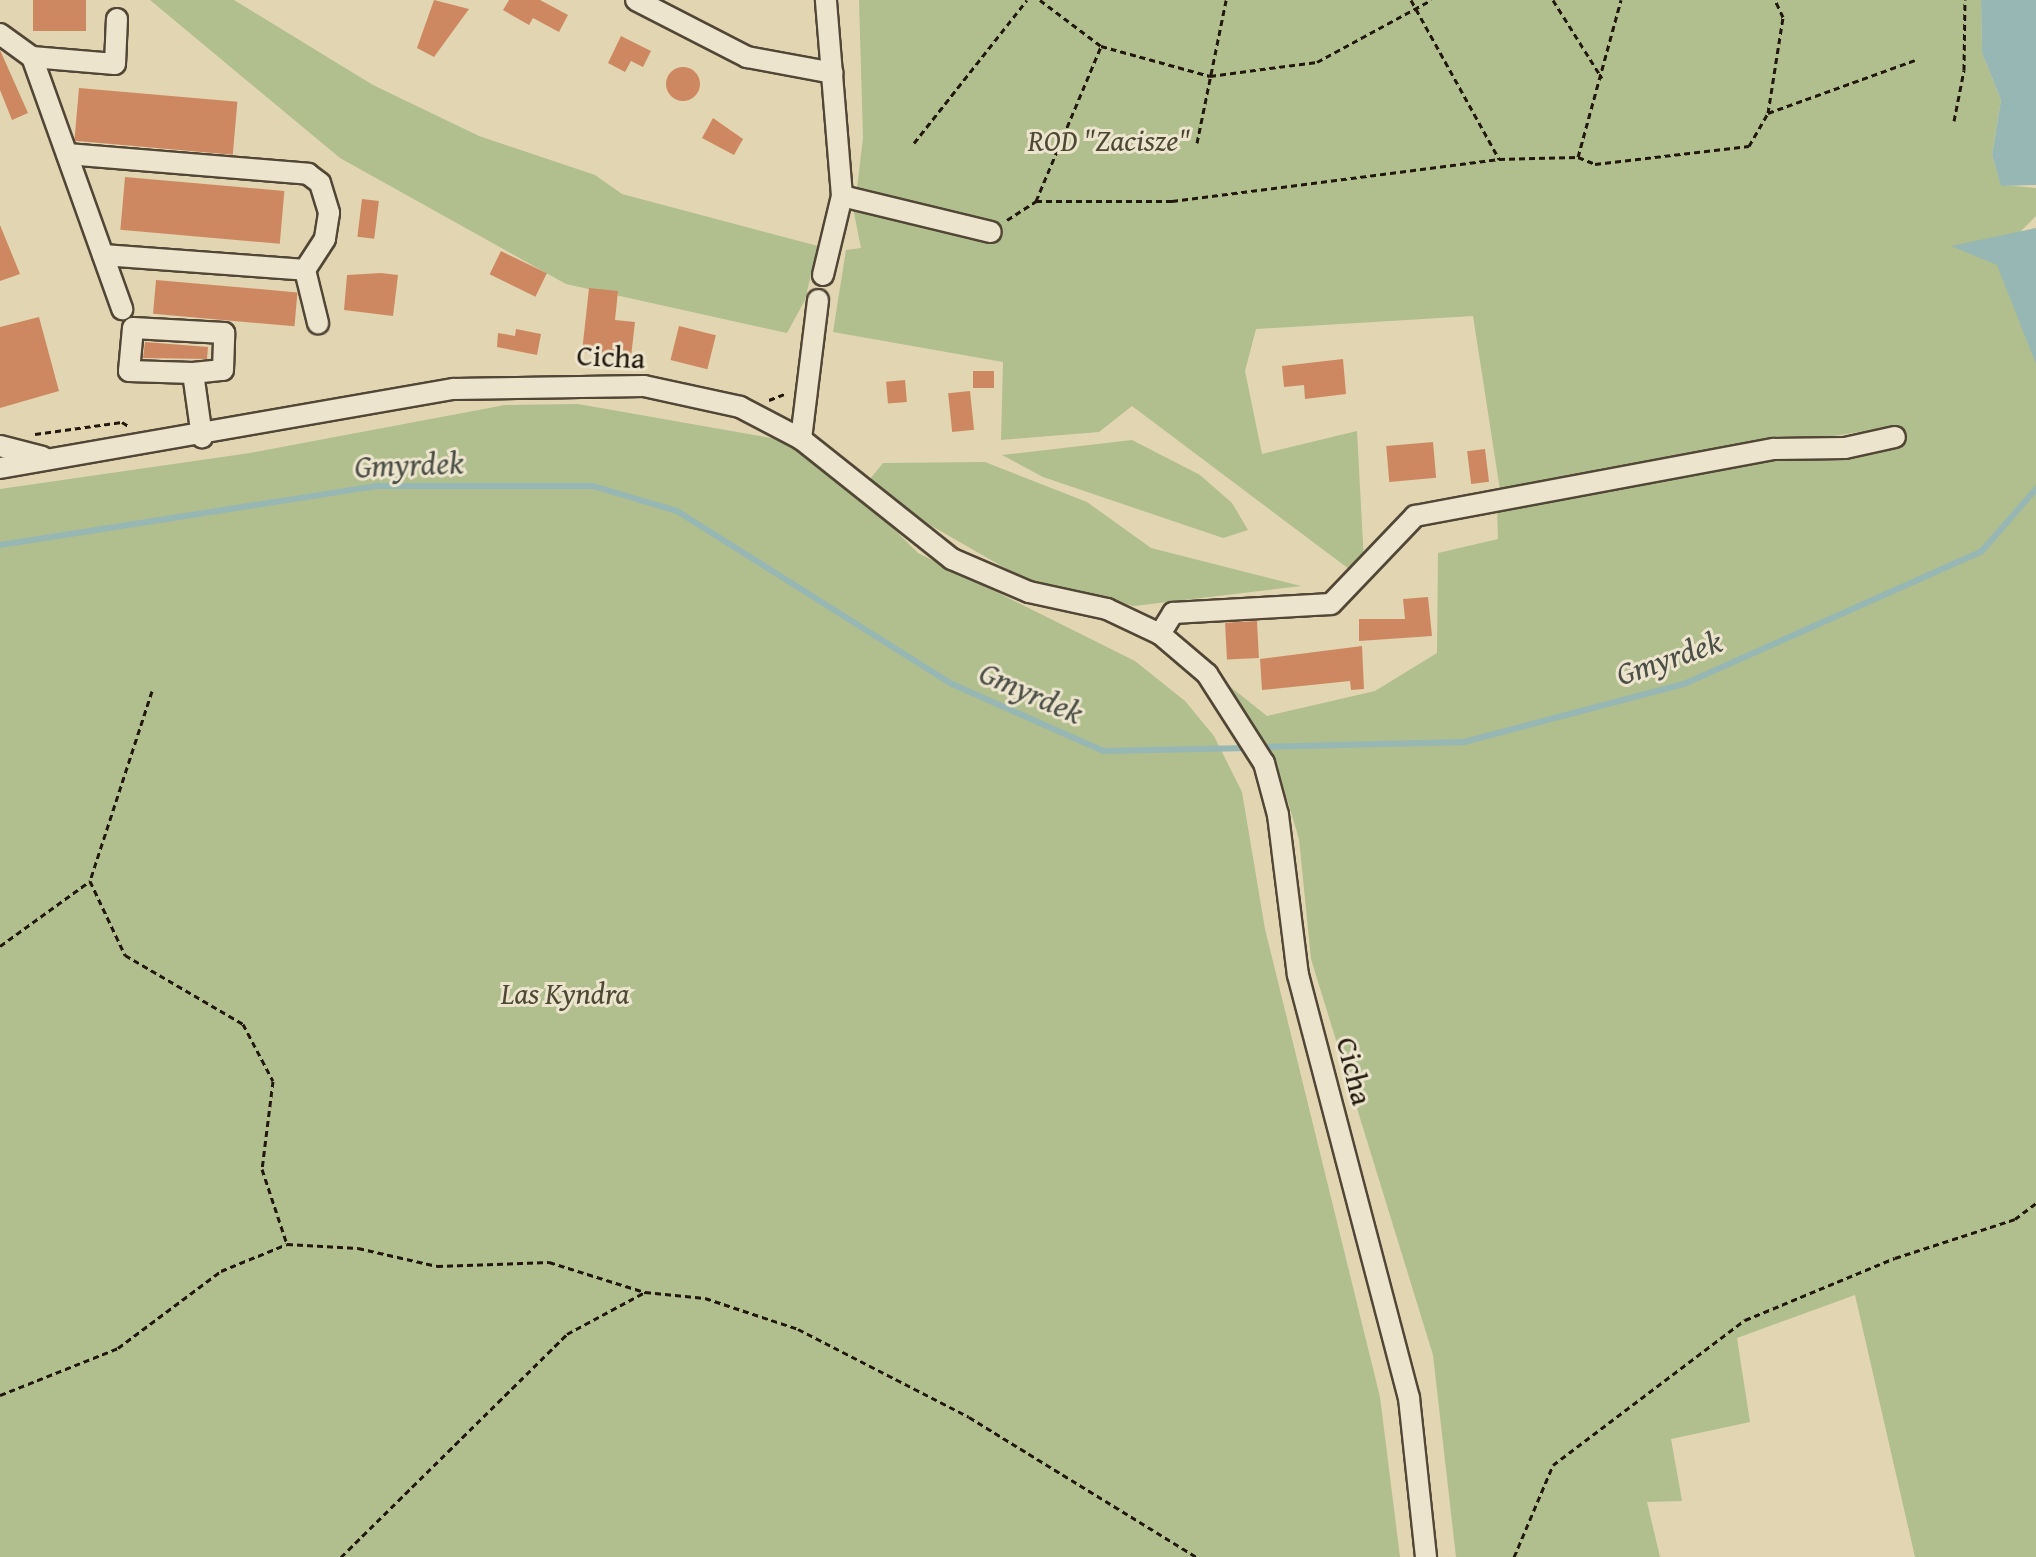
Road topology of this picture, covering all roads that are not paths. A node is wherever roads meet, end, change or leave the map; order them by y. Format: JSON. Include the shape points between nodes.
{"nodes":[{"id":1,"x":636,"y":0,"type":"edge"},
{"id":2,"x":826,"y":0,"type":"edge"},
{"id":3,"x":117,"y":19,"type":"dead end"},
{"id":4,"x":0,"y":34,"type":"edge"},
{"id":5,"x":32,"y":57,"type":"junction"},
{"id":6,"x":833,"y":73,"type":"junction"},
{"id":7,"x":67,"y":154,"type":"junction"},
{"id":8,"x":842,"y":196,"type":"junction"},
{"id":9,"x":991,"y":232,"type":"road end"},
{"id":10,"x":103,"y":255,"type":"junction"},
{"id":11,"x":305,"y":270,"type":"junction"},
{"id":12,"x":823,"y":275,"type":"dead end"},
{"id":13,"x":818,"y":300,"type":"dead end"},
{"id":14,"x":122,"y":309,"type":"dead end"},
{"id":15,"x":318,"y":323,"type":"dead end"},
{"id":16,"x":193,"y":373,"type":"junction"},
{"id":17,"x":202,"y":437,"type":"junction"},
{"id":18,"x":1895,"y":437,"type":"dead end"},
{"id":19,"x":801,"y":439,"type":"junction"},
{"id":20,"x":0,"y":446,"type":"edge"},
{"id":21,"x":55,"y":460,"type":"junction"},
{"id":22,"x":0,"y":468,"type":"edge"},
{"id":23,"x":1160,"y":634,"type":"junction"},
{"id":24,"x":1426,"y":1557,"type":"edge"}],
"edges":[{"from":1,"to":6,"type":"street","via":[[747,57]]},
{"from":2,"to":6,"type":"street"},
{"from":3,"to":5,"type":"street","via":[[115,64]]},
{"from":4,"to":5,"type":"street"},
{"from":5,"to":7,"type":"street"},
{"from":6,"to":8,"type":"street"},
{"from":7,"to":10,"type":"street"},
{"from":7,"to":11,"type":"street","via":[[308,174],[320,183],[329,213],[325,239]]},
{"from":8,"to":9,"type":"street"},
{"from":8,"to":12,"type":"street"},
{"from":10,"to":11,"type":"street"},
{"from":10,"to":14,"type":"street"},
{"from":11,"to":15,"type":"street"},
{"from":13,"to":19,"type":"street"},
{"from":16,"to":16,"type":"street","via":[[129,371],[133,328],[224,333],[223,370]]},
{"from":16,"to":17,"type":"street"},
{"from":17,"to":19,"type":"street","name":"Cicha","via":[[454,389],[542,384],[644,386],[681,393],[740,407]]},
{"from":17,"to":21,"type":"street","name":"Cicha"},
{"from":18,"to":23,"type":"street","via":[[1845,448],[1774,449],[1415,516],[1331,604],[1173,613]]},
{"from":19,"to":23,"type":"street","name":"Cicha","via":[[952,559],[1029,592],[1107,609]]},
{"from":20,"to":21,"type":"street"},
{"from":21,"to":22,"type":"street","name":"Cicha"},
{"from":23,"to":24,"type":"street","name":"Cicha","via":[[1207,674],[1250,737],[1278,815],[1298,975],[1409,1398]]}]}
